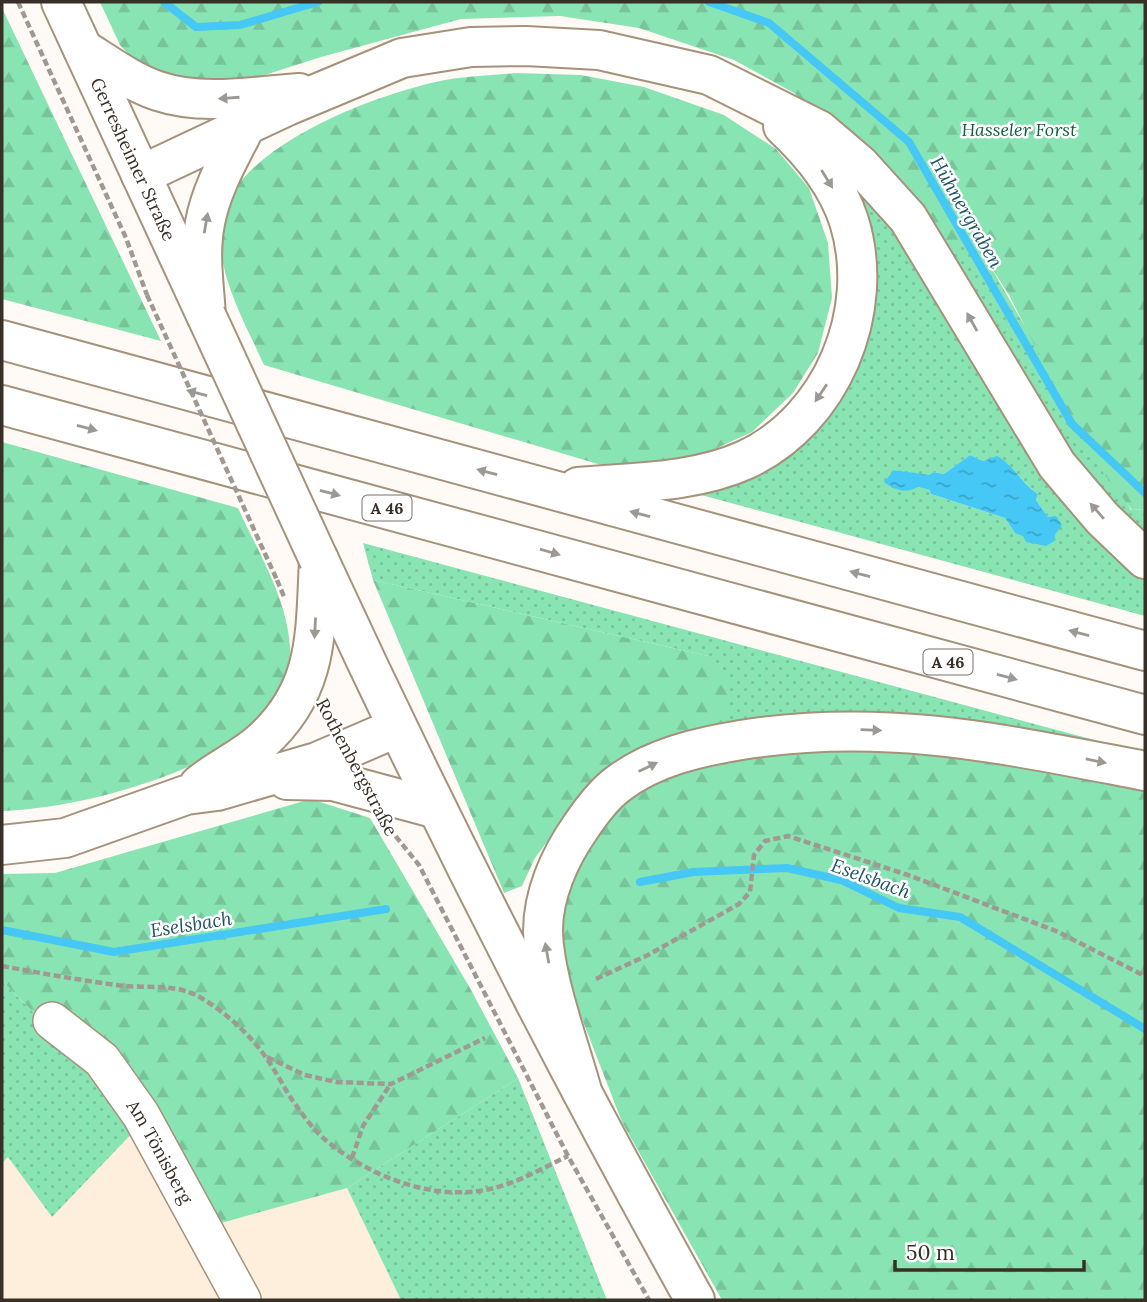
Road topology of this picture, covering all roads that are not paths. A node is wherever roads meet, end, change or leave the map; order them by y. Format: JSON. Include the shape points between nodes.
{"nodes":[{"id":1,"x":61,"y":2,"type":"edge"},
{"id":2,"x":83,"y":49,"type":"junction"},
{"id":3,"x":322,"y":91,"type":"junction"},
{"id":4,"x":749,"y":93,"type":"junction"},
{"id":5,"x":245,"y":127,"type":"junction"},
{"id":6,"x":141,"y":175,"type":"junction"},
{"id":7,"x":206,"y":315,"type":"junction"},
{"id":8,"x":2,"y":340,"type":"edge"},
{"id":9,"x":8,"y":408,"type":"edge"},
{"id":10,"x":553,"y":490,"type":"junction"},
{"id":11,"x":1145,"y":559,"type":"edge"},
{"id":12,"x":319,"y":560,"type":"junction"},
{"id":13,"x":1145,"y":651,"type":"edge"},
{"id":14,"x":1145,"y":715,"type":"edge"},
{"id":15,"x":396,"y":728,"type":"junction"},
{"id":16,"x":1145,"y":771,"type":"edge"},
{"id":17,"x":247,"y":782,"type":"junction"},
{"id":18,"x":187,"y":795,"type":"junction"},
{"id":19,"x":437,"y":809,"type":"junction"},
{"id":20,"x":2,"y":845,"type":"edge"},
{"id":21,"x":52,"y":1021,"type":"dead end"},
{"id":22,"x":582,"y":1091,"type":"junction"},
{"id":23,"x":242,"y":1300,"type":"edge"},
{"id":24,"x":695,"y":1300,"type":"edge"}],
"edges":[{"from":1,"to":2,"type":"main road","name":"Gerresheimer Straße"},
{"from":3,"to":2,"type":"main road","one_way":true,"via":[[183,97],[158,91]]},
{"from":2,"to":6,"type":"main road","name":"Gerresheimer Straße"},
{"from":3,"to":4,"type":"main road","via":[[402,58],[471,47],[526,46],[599,50],[660,62],[709,75]]},
{"from":3,"to":5,"type":"main road"},
{"from":4,"to":10,"type":"main road","one_way":true,"via":[[807,149],[832,185],[849,222],[857,268],[846,350],[821,396],[787,432],[746,460],[696,476]]},
{"from":11,"to":4,"type":"main road","one_way":true,"via":[[1057,465],[908,218],[860,165],[819,130]]},
{"from":5,"to":6,"type":"main road"},
{"from":7,"to":5,"type":"main road","one_way":true,"via":[[205,223]]},
{"from":6,"to":7,"type":"main road","name":"Gerresheimer Straße"},
{"from":7,"to":12,"type":"main road","bridge":true},
{"from":10,"to":8,"type":"main road","one_way":true},
{"from":9,"to":14,"type":"main road","number":"A 46","one_way":true},
{"from":13,"to":10,"type":"main road","one_way":true},
{"from":12,"to":15,"type":"main road"},
{"from":12,"to":18,"type":"main road","one_way":true,"via":[[314,653],[298,699],[260,743]]},
{"from":15,"to":17,"type":"main road","via":[[338,754]]},
{"from":15,"to":19,"type":"main road"},
{"from":22,"to":16,"type":"main road","one_way":true,"via":[[550,975],[544,912],[561,860],[590,813],[617,785],[649,765],[719,744],[866,729],[978,739]]},
{"from":17,"to":18,"type":"main road"},
{"from":17,"to":19,"type":"main road","via":[[333,781]]},
{"from":18,"to":20,"type":"main road","via":[[65,838]]},
{"from":19,"to":22,"type":"main road"},
{"from":21,"to":23,"type":"lane","name":"Am Tönisberg","via":[[102,1060],[141,1115]]},
{"from":22,"to":24,"type":"main road"}]}
